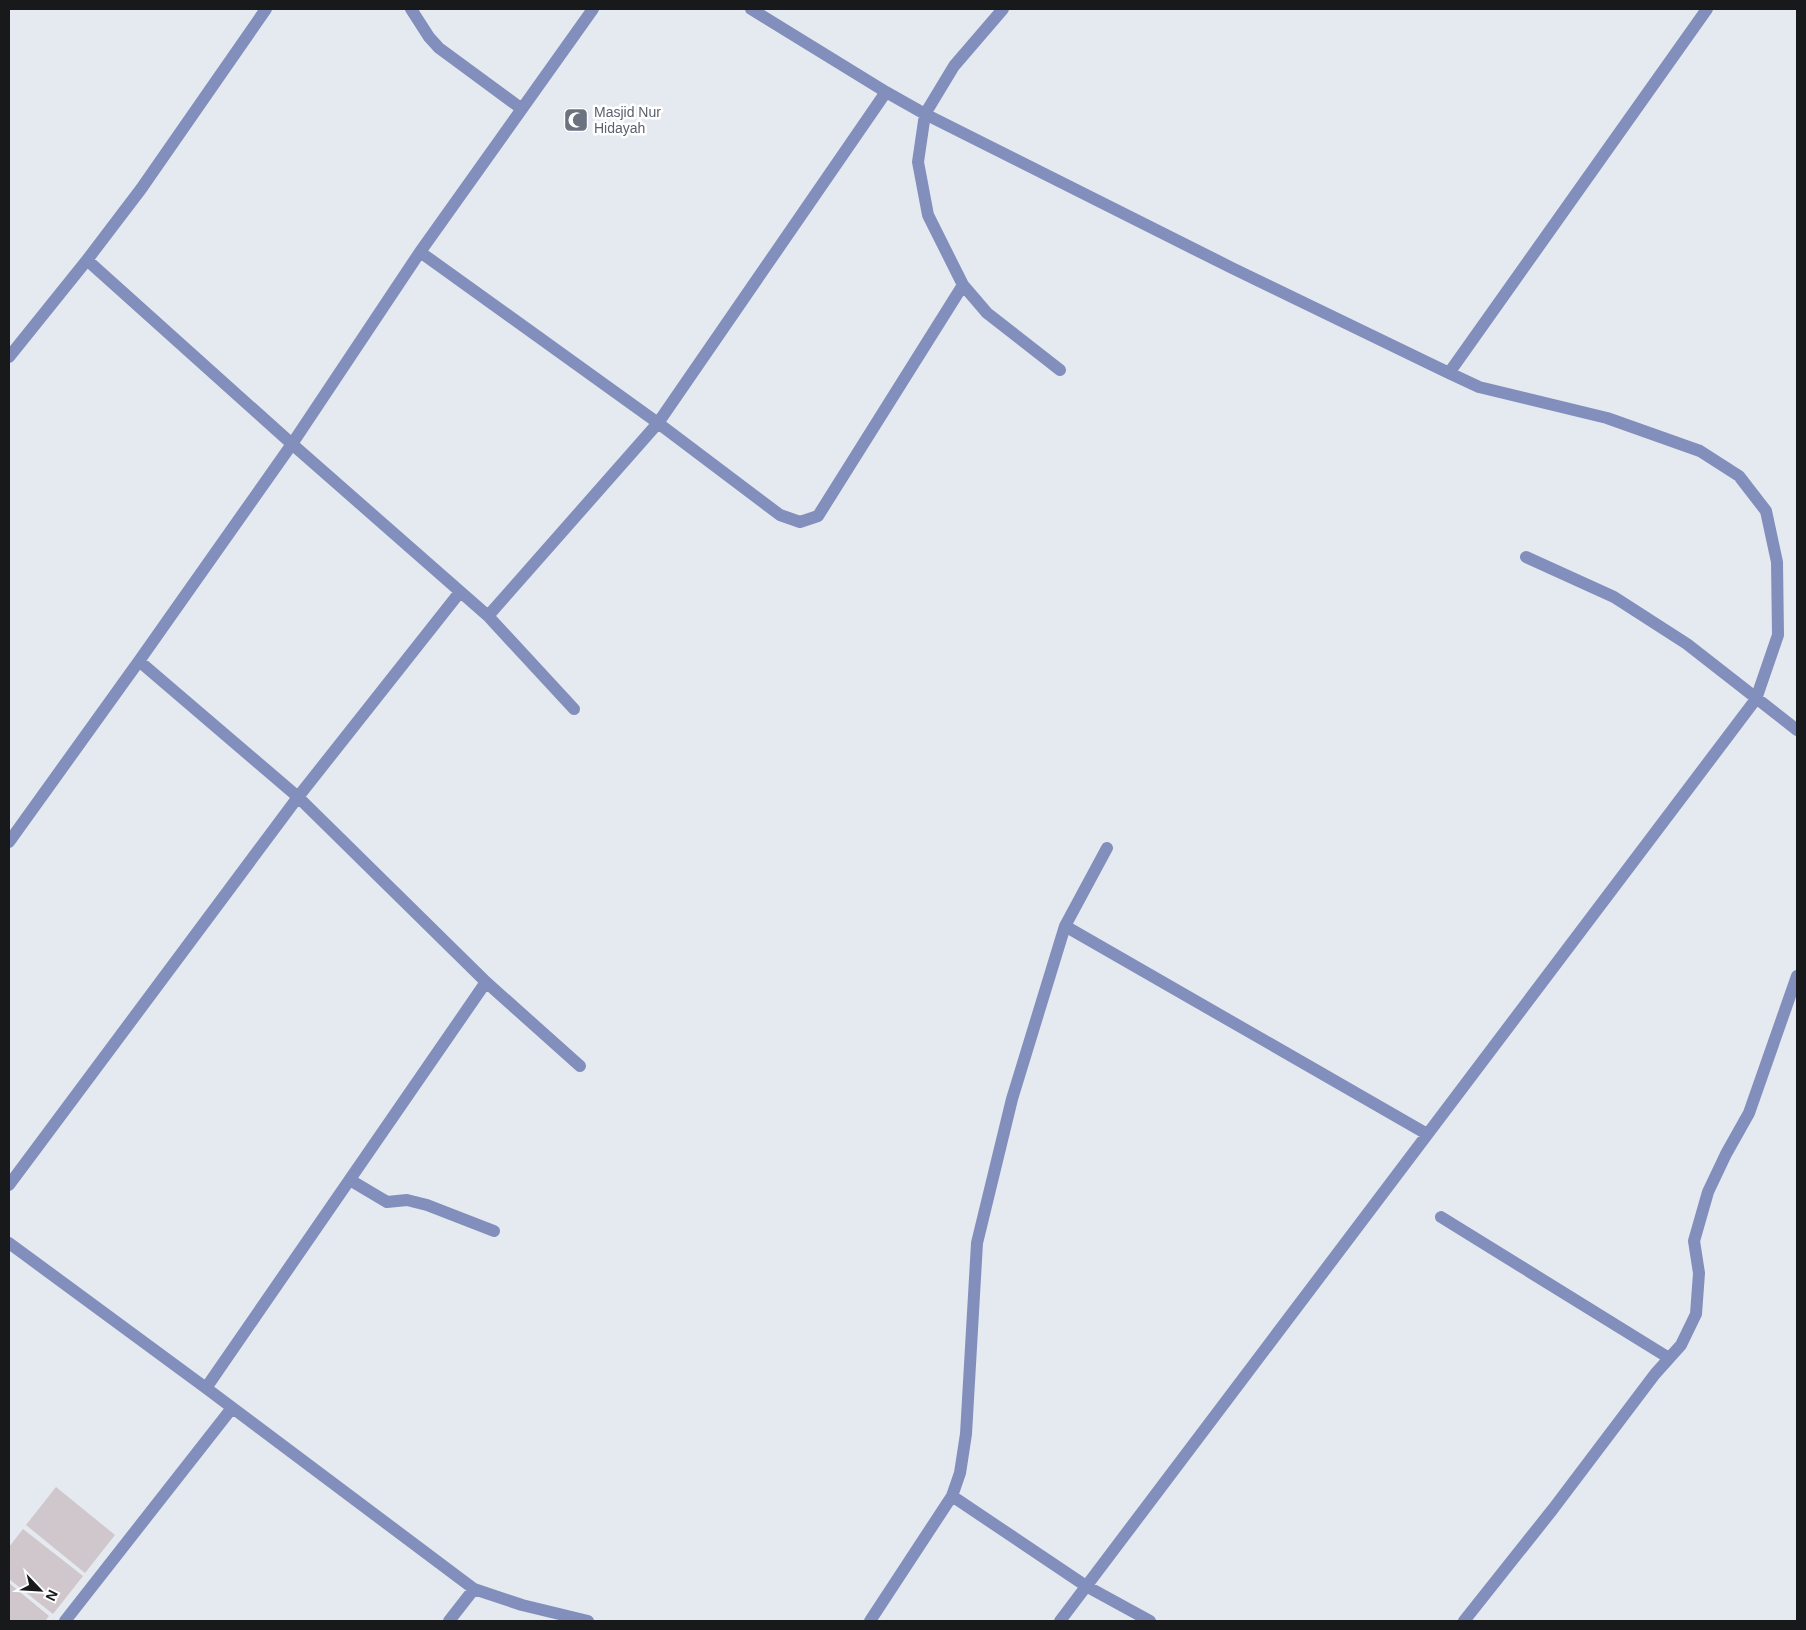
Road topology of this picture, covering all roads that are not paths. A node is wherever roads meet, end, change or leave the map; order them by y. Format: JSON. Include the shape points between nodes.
{"nodes":[{"id":1,"x":266,"y":9,"type":"edge"},
{"id":2,"x":411,"y":9,"type":"edge"},
{"id":3,"x":593,"y":9,"type":"edge"},
{"id":4,"x":751,"y":9,"type":"edge"},
{"id":5,"x":1003,"y":9,"type":"edge"},
{"id":6,"x":1707,"y":9,"type":"edge"},
{"id":7,"x":886,"y":92,"type":"junction"},
{"id":8,"x":522,"y":110,"type":"junction"},
{"id":9,"x":925,"y":114,"type":"junction"},
{"id":10,"x":420,"y":252,"type":"junction"},
{"id":11,"x":87,"y":260,"type":"junction"},
{"id":12,"x":963,"y":285,"type":"junction"},
{"id":13,"x":9,"y":357,"type":"edge"},
{"id":14,"x":1060,"y":370,"type":"dead end"},
{"id":15,"x":1449,"y":373,"type":"junction"},
{"id":16,"x":658,"y":423,"type":"junction"},
{"id":17,"x":292,"y":444,"type":"junction"},
{"id":18,"x":1526,"y":557,"type":"dead end"},
{"id":19,"x":460,"y":592,"type":"junction"},
{"id":20,"x":488,"y":616,"type":"junction"},
{"id":21,"x":140,"y":661,"type":"junction"},
{"id":22,"x":1756,"y":699,"type":"junction"},
{"id":23,"x":574,"y":709,"type":"dead end"},
{"id":24,"x":1797,"y":730,"type":"edge"},
{"id":25,"x":298,"y":797,"type":"junction"},
{"id":26,"x":9,"y":842,"type":"edge"},
{"id":27,"x":1107,"y":848,"type":"dead end"},
{"id":28,"x":1065,"y":926,"type":"junction"},
{"id":29,"x":1797,"y":976,"type":"edge"},
{"id":30,"x":486,"y":982,"type":"junction"},
{"id":31,"x":580,"y":1066,"type":"dead end"},
{"id":32,"x":1427,"y":1134,"type":"junction"},
{"id":33,"x":350,"y":1180,"type":"junction"},
{"id":34,"x":9,"y":1185,"type":"edge"},
{"id":35,"x":1441,"y":1217,"type":"dead end"},
{"id":36,"x":494,"y":1231,"type":"dead end"},
{"id":37,"x":9,"y":1243,"type":"edge"},
{"id":38,"x":1669,"y":1358,"type":"junction"},
{"id":39,"x":206,"y":1388,"type":"junction"},
{"id":40,"x":232,"y":1408,"type":"junction"},
{"id":41,"x":952,"y":1496,"type":"junction"},
{"id":42,"x":1086,"y":1586,"type":"junction"},
{"id":43,"x":474,"y":1588,"type":"junction"},
{"id":44,"x":65,"y":1621,"type":"edge"},
{"id":45,"x":449,"y":1621,"type":"edge"},
{"id":46,"x":588,"y":1621,"type":"edge"},
{"id":47,"x":870,"y":1621,"type":"edge"},
{"id":48,"x":1060,"y":1621,"type":"edge"},
{"id":49,"x":1150,"y":1621,"type":"edge"},
{"id":50,"x":1464,"y":1621,"type":"edge"}],
"edges":[{"from":1,"to":11,"type":"street","via":[[141,189]]},
{"from":2,"to":8,"type":"street","via":[[439,48]]},
{"from":3,"to":8,"type":"street"},
{"from":4,"to":7,"type":"street"},
{"from":5,"to":9,"type":"street","via":[[954,66]]},
{"from":6,"to":15,"type":"street"},
{"from":7,"to":9,"type":"street"},
{"from":7,"to":16,"type":"street"},
{"from":8,"to":10,"type":"street"},
{"from":9,"to":12,"type":"street","via":[[918,162],[928,215]]},
{"from":9,"to":15,"type":"street"},
{"from":10,"to":16,"type":"street"},
{"from":10,"to":17,"type":"street"},
{"from":11,"to":13,"type":"street"},
{"from":11,"to":17,"type":"street"},
{"from":12,"to":14,"type":"street","via":[[987,313]]},
{"from":12,"to":16,"type":"street","via":[[818,516],[800,522],[780,515]]},
{"from":15,"to":22,"type":"street","via":[[1479,387],[1607,418],[1700,451],[1739,476],[1766,511],[1777,562],[1778,635]]},
{"from":16,"to":20,"type":"street"},
{"from":17,"to":19,"type":"street"},
{"from":17,"to":21,"type":"street"},
{"from":18,"to":22,"type":"street","via":[[1614,597],[1687,644]]},
{"from":19,"to":20,"type":"street"},
{"from":19,"to":25,"type":"street"},
{"from":20,"to":23,"type":"street"},
{"from":21,"to":25,"type":"street"},
{"from":21,"to":26,"type":"street"},
{"from":22,"to":24,"type":"street"},
{"from":22,"to":32,"type":"street"},
{"from":25,"to":30,"type":"street"},
{"from":25,"to":34,"type":"street"},
{"from":27,"to":28,"type":"street"},
{"from":28,"to":32,"type":"street"},
{"from":28,"to":41,"type":"street","via":[[1012,1099],[977,1243],[966,1434],[960,1473]]},
{"from":29,"to":38,"type":"street","via":[[1749,1114],[1708,1192],[1694,1241],[1699,1273],[1696,1314],[1681,1345]]},
{"from":30,"to":31,"type":"street"},
{"from":30,"to":33,"type":"street"},
{"from":32,"to":42,"type":"street"},
{"from":33,"to":36,"type":"street","via":[[387,1202],[407,1200],[427,1205]]},
{"from":33,"to":39,"type":"street"},
{"from":35,"to":38,"type":"street"},
{"from":37,"to":39,"type":"street"},
{"from":38,"to":50,"type":"street"},
{"from":39,"to":40,"type":"street"},
{"from":40,"to":43,"type":"street"},
{"from":40,"to":44,"type":"street"},
{"from":41,"to":42,"type":"street"},
{"from":41,"to":47,"type":"street"},
{"from":42,"to":48,"type":"street"},
{"from":42,"to":49,"type":"street"},
{"from":43,"to":45,"type":"street"},
{"from":43,"to":46,"type":"street","via":[[522,1605]]}]}
